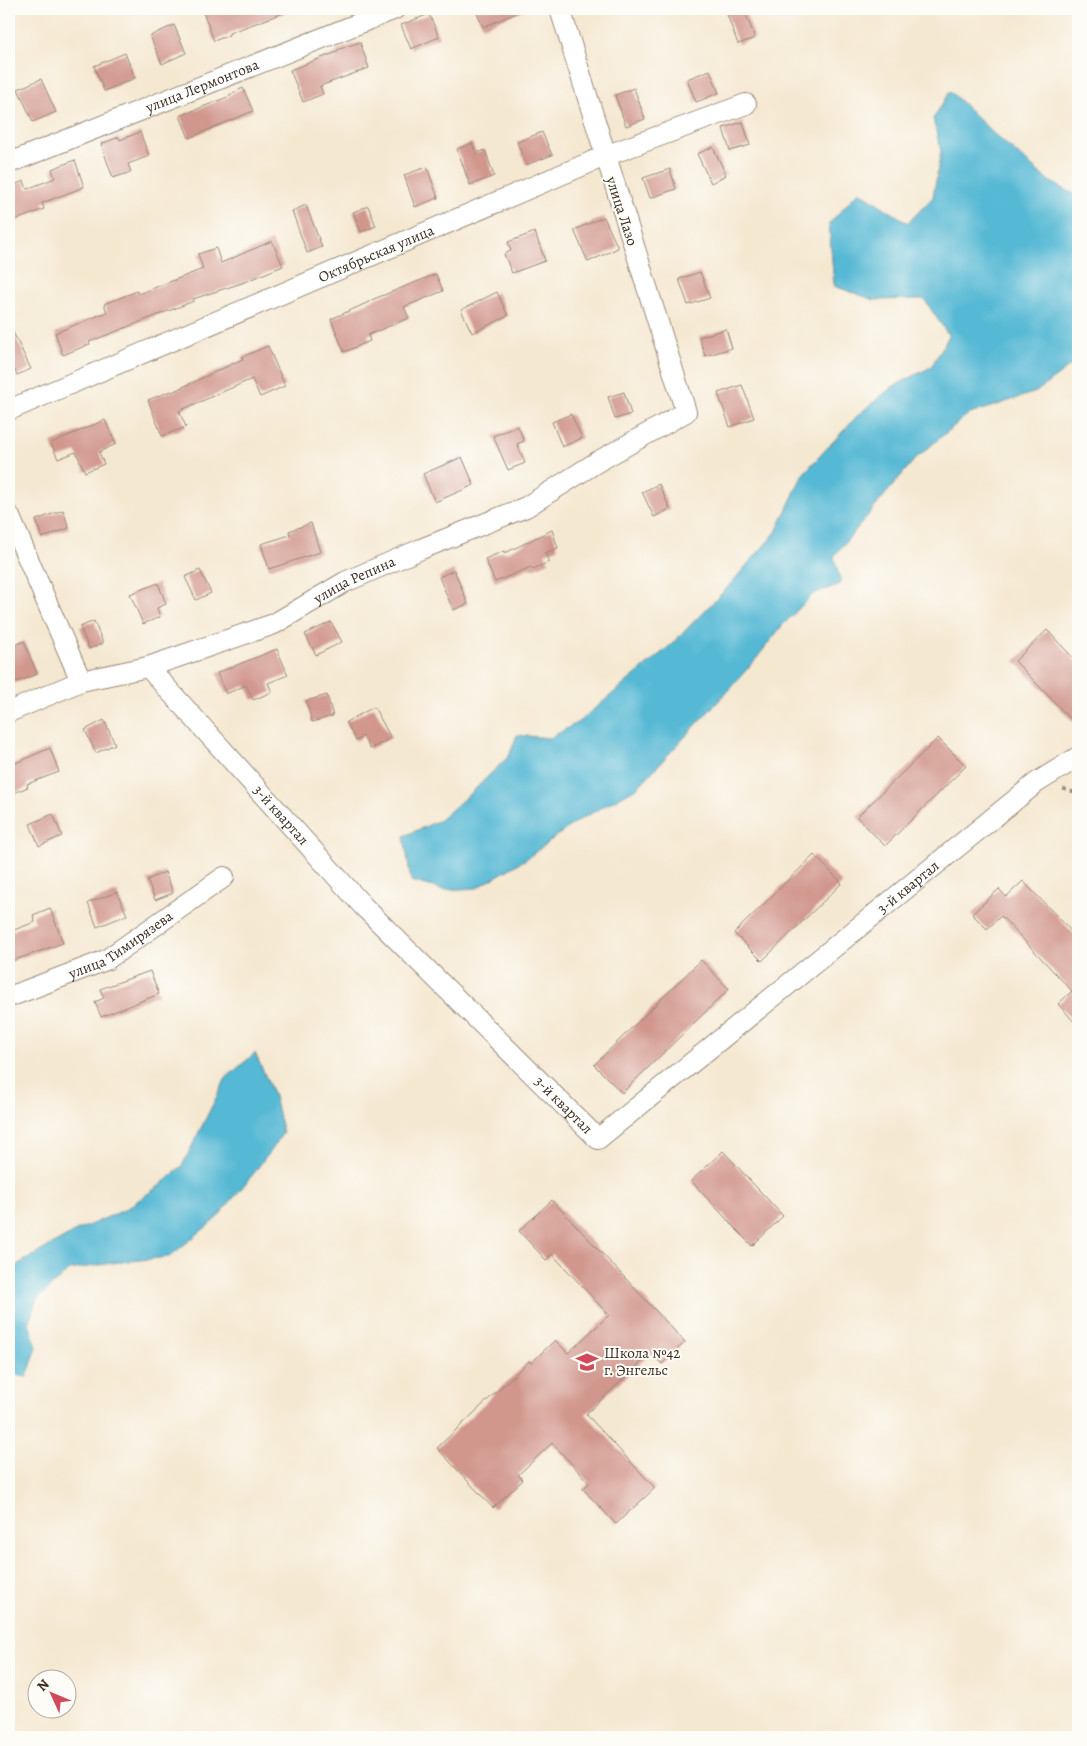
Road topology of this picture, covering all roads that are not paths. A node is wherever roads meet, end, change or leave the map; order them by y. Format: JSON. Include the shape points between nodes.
{"nodes":[{"id":1,"x":395,"y":9,"type":"edge"},
{"id":2,"x":560,"y":9,"type":"edge"},
{"id":3,"x":746,"y":104,"type":"dead end"},
{"id":4,"x":605,"y":156,"type":"junction"},
{"id":5,"x":9,"y":163,"type":"edge"},
{"id":6,"x":9,"y":410,"type":"edge"},
{"id":7,"x":686,"y":412,"type":"joint"},
{"id":8,"x":9,"y":515,"type":"edge"},
{"id":9,"x":148,"y":667,"type":"junction"},
{"id":10,"x":81,"y":681,"type":"junction"},
{"id":11,"x":9,"y":712,"type":"edge"},
{"id":12,"x":1078,"y":757,"type":"edge"},
{"id":13,"x":224,"y":877,"type":"dead end"},
{"id":14,"x":9,"y":997,"type":"edge"}],
"edges":[{"from":1,"to":5,"type":"street","name":"улица Лермонтова"},
{"from":2,"to":4,"type":"street","name":"улица Лазо"},
{"from":3,"to":4,"type":"street","name":"Октябрьская улица"},
{"from":4,"to":6,"type":"street","name":"Октябрьская улица"},
{"from":4,"to":7,"type":"street","name":"улица Лазо"},
{"from":7,"to":9,"type":"street","name":"улица Репина","via":[[526,507],[345,582],[274,624]]},
{"from":8,"to":10,"type":"street"},
{"from":9,"to":10,"type":"street","name":"улица Репина"},
{"from":9,"to":12,"type":"street","name":"3-й квартал","via":[[363,906],[598,1140],[1036,783]]},
{"from":10,"to":11,"type":"street","name":"улица Репина"},
{"from":13,"to":14,"type":"street","name":"улица Тимирязева","via":[[106,960]]}]}
